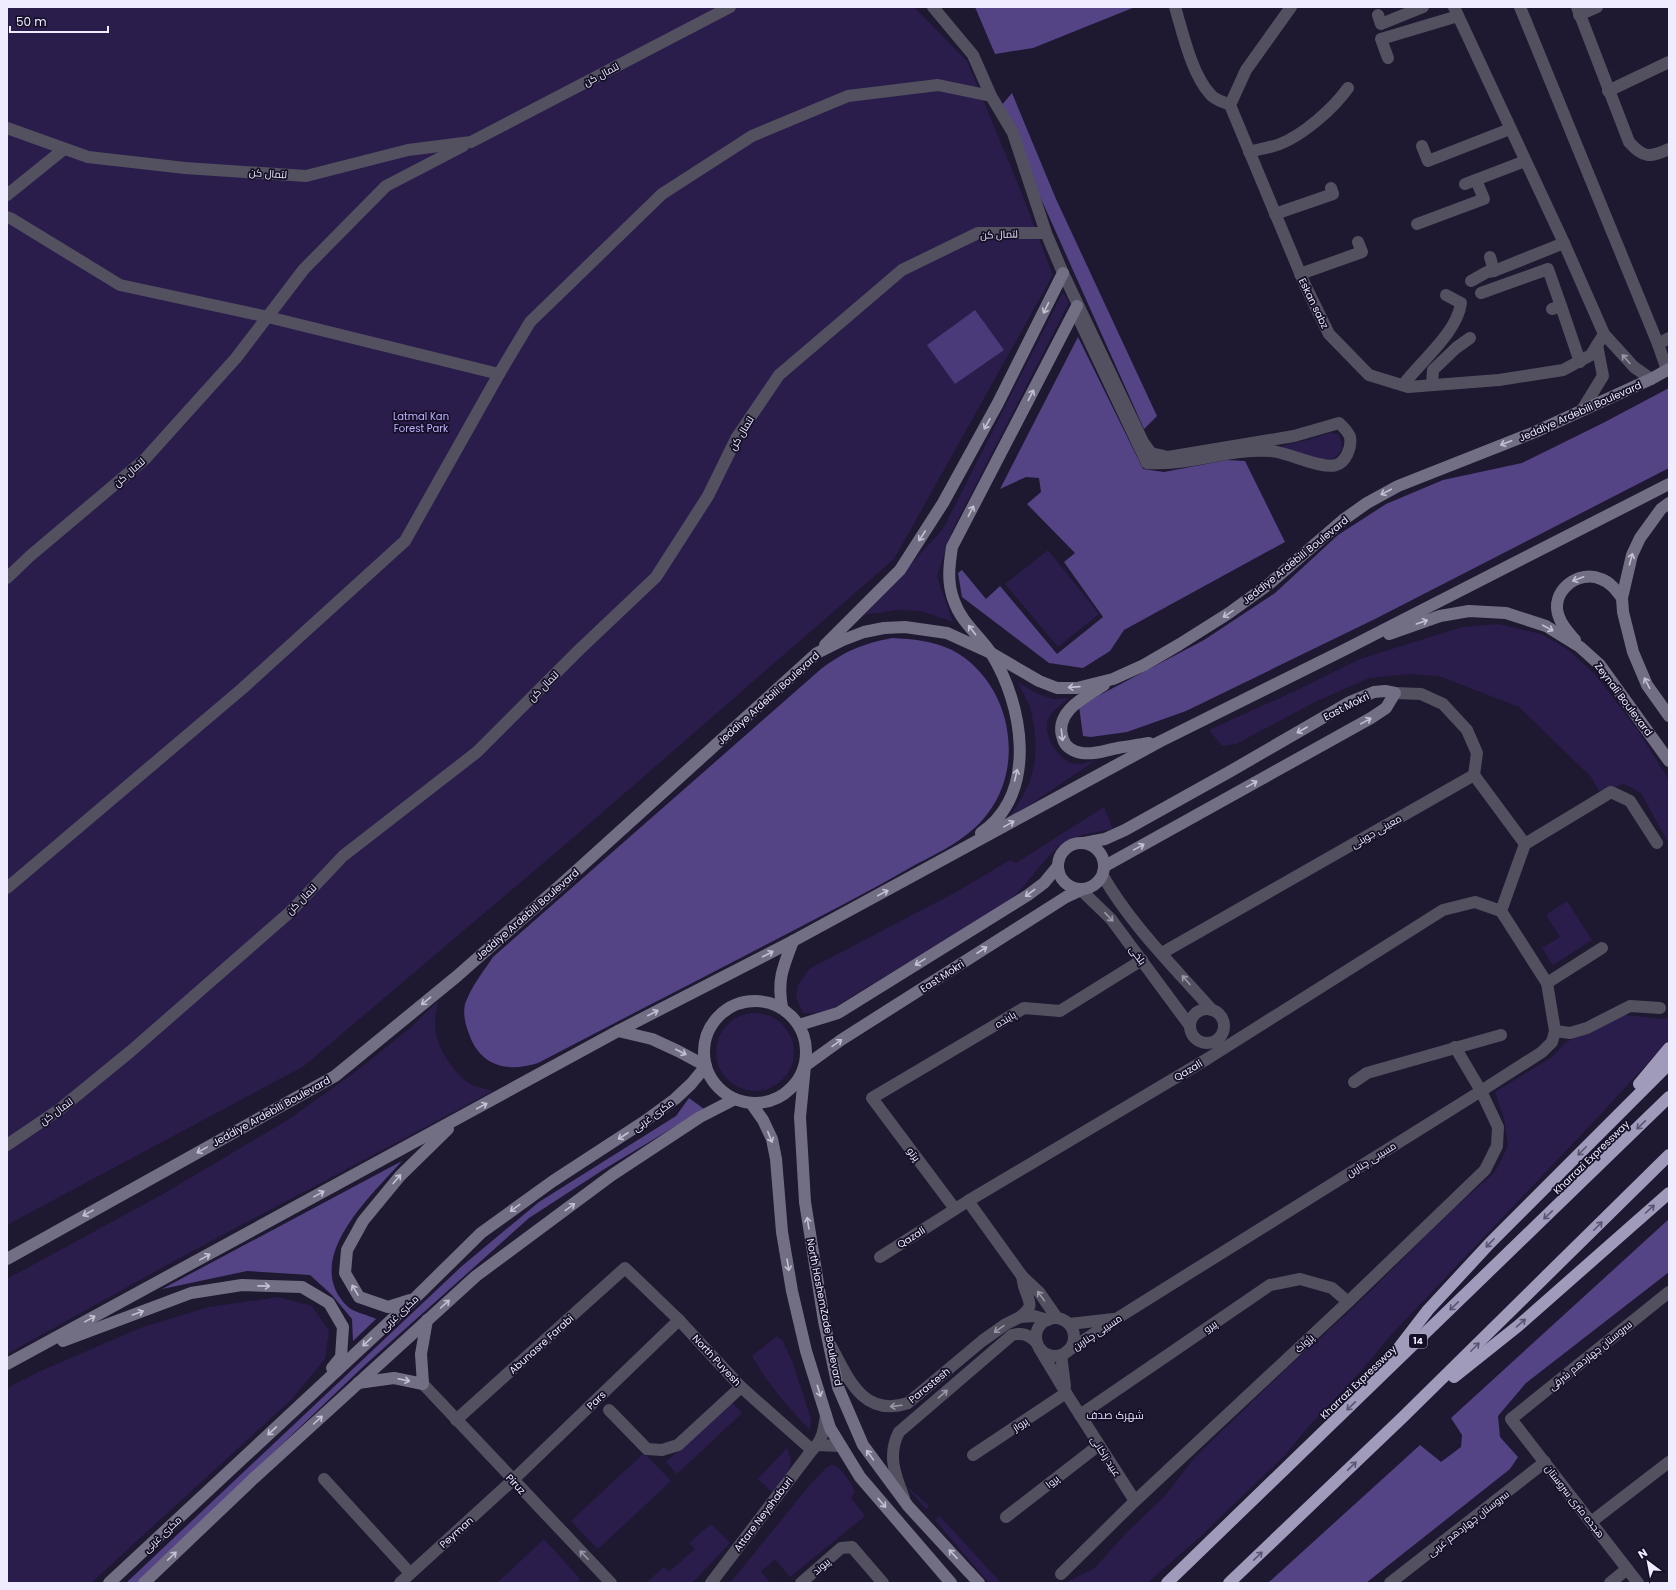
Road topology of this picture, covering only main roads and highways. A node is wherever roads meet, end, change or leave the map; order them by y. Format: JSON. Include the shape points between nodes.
{"nodes":[{"id":1,"x":1063,"y":273,"type":"road end"},
{"id":2,"x":1076,"y":308,"type":"road end"},
{"id":3,"x":1668,"y":369,"type":"edge"},
{"id":4,"x":1669,"y":484,"type":"edge"},
{"id":5,"x":1669,"y":503,"type":"edge"},
{"id":6,"x":1622,"y":598,"type":"junction"},
{"id":7,"x":1580,"y":647,"type":"junction"},
{"id":8,"x":1346,"y":649,"type":"junction"},
{"id":9,"x":817,"y":653,"type":"junction"},
{"id":10,"x":990,"y":653,"type":"junction"},
{"id":11,"x":1113,"y":679,"type":"junction"},
{"id":12,"x":1669,"y":716,"type":"edge"},
{"id":13,"x":1159,"y":742,"type":"junction"},
{"id":14,"x":1669,"y":761,"type":"edge"},
{"id":15,"x":1084,"y":843,"type":"junction"},
{"id":16,"x":937,"y":863,"type":"junction"},
{"id":17,"x":1058,"y":866,"type":"junction"},
{"id":18,"x":1104,"y":871,"type":"junction"},
{"id":19,"x":1081,"y":890,"type":"junction"},
{"id":20,"x":793,"y":941,"type":"junction"},
{"id":21,"x":782,"y":1007,"type":"junction"},
{"id":22,"x":799,"y":1025,"type":"junction"},
{"id":23,"x":618,"y":1031,"type":"junction"},
{"id":24,"x":1669,"y":1048,"type":"edge"},
{"id":25,"x":1669,"y":1064,"type":"edge"},
{"id":26,"x":706,"y":1066,"type":"junction"},
{"id":27,"x":805,"y":1066,"type":"junction"},
{"id":28,"x":1669,"y":1098,"type":"edge"},
{"id":29,"x":735,"y":1099,"type":"junction"},
{"id":30,"x":751,"y":1103,"type":"junction"},
{"id":31,"x":459,"y":1118,"type":"junction"},
{"id":32,"x":1599,"y":1134,"type":"junction"},
{"id":33,"x":1669,"y":1155,"type":"edge"},
{"id":34,"x":1669,"y":1193,"type":"edge"},
{"id":35,"x":7,"y":1259,"type":"edge"},
{"id":36,"x":415,"y":1298,"type":"junction"},
{"id":37,"x":427,"y":1320,"type":"junction"},
{"id":38,"x":23,"y":1356,"type":"junction"},
{"id":39,"x":7,"y":1364,"type":"edge"},
{"id":40,"x":358,"y":1383,"type":"junction"},
{"id":41,"x":1367,"y":1390,"type":"junction"},
{"id":42,"x":310,"y":1395,"type":"junction"},
{"id":43,"x":1403,"y":1417,"type":"junction"},
{"id":44,"x":1186,"y":1564,"type":"junction"},
{"id":45,"x":109,"y":1583,"type":"edge"},
{"id":46,"x":144,"y":1583,"type":"edge"},
{"id":47,"x":952,"y":1583,"type":"edge"},
{"id":48,"x":979,"y":1583,"type":"edge"},
{"id":49,"x":1162,"y":1583,"type":"edge"},
{"id":50,"x":1167,"y":1583,"type":"edge"},
{"id":51,"x":1229,"y":1583,"type":"edge"}],
"edges":[{"from":1,"to":9,"type":"main road","one_way":true,"via":[[998,403],[913,550],[900,570]]},
{"from":10,"to":2,"type":"main road","one_way":true,"via":[[962,617],[954,602],[948,568],[952,547]]},
{"from":3,"to":11,"type":"main road","name":"Jeddiye Ardebili Boulevard","one_way":true,"via":[[1652,379],[1535,432],[1398,486],[1367,503],[1343,520],[1270,584],[1229,613],[1180,644]]},
{"from":4,"to":8,"type":"main road"},
{"from":6,"to":5,"type":"main road","one_way":true,"via":[[1632,554],[1644,532],[1661,509]]},
{"from":6,"to":7,"type":"main road","one_way":true,"via":[[1612,586],[1602,579],[1591,576],[1570,582],[1561,592],[1557,603],[1558,616]]},
{"from":12,"to":6,"type":"main road","one_way":true,"via":[[1647,685],[1633,652]]},
{"from":8,"to":7,"type":"main road","name":"Zeynali Boulevard","one_way":true,"via":[[1440,616],[1469,611],[1506,612],[1546,626]]},
{"from":7,"to":14,"type":"main road","name":"Zeynali Boulevard","via":[[1600,665]]},
{"from":8,"to":13,"type":"main road"},
{"from":9,"to":10,"type":"main road","name":"Jeddiye Ardebili Boulevard","via":[[864,632],[905,627],[947,633]]},
{"from":9,"to":35,"type":"main road","name":"Jeddiye Ardebili Boulevard","one_way":true,"via":[[462,971],[335,1076]]},
{"from":11,"to":10,"type":"main road","name":"Jeddiye Ardebili Boulevard","one_way":true,"via":[[1077,688],[1057,688],[1039,681]]},
{"from":16,"to":10,"type":"main road","one_way":true,"via":[[987,829],[1001,815],[1016,778],[1020,757],[1016,714],[1011,697]]},
{"from":11,"to":13,"type":"main road","one_way":true,"via":[[1079,700],[1067,712],[1062,722],[1063,742],[1070,749],[1082,753],[1097,753]]},
{"from":16,"to":13,"type":"main road","one_way":true},
{"from":15,"to":17,"type":"main road","via":[[1069,847],[1059,858]]},
{"from":15,"to":18,"type":"main road","via":[[1101,853]]},
{"from":18,"to":15,"type":"main road","name":"East Mokri","one_way":true,"via":[[1371,718],[1386,708],[1395,693],[1374,692],[1350,702],[1125,830],[1105,839]]},
{"from":20,"to":16,"type":"main road","one_way":true},
{"from":17,"to":19,"type":"main road","via":[[1062,880]]},
{"from":17,"to":22,"type":"main road","one_way":true,"via":[[1044,883],[1028,895],[838,1013]]},
{"from":18,"to":19,"type":"main road","via":[[1094,886]]},
{"from":27,"to":19,"type":"main road","name":"East Mokri","one_way":true,"via":[[841,1040],[1066,897]]},
{"from":20,"to":21,"type":"main road","via":[[781,974]]},
{"from":23,"to":20,"type":"main road","one_way":true},
{"from":21,"to":22,"type":"main road"},
{"from":21,"to":26,"type":"main road","via":[[758,1001],[742,1003],[728,1009],[716,1020],[707,1034],[704,1050]]},
{"from":22,"to":27,"type":"main road","via":[[805,1038]]},
{"from":23,"to":26,"type":"main road","one_way":true,"via":[[652,1040]]},
{"from":31,"to":23,"type":"main road","one_way":true},
{"from":24,"to":32,"type":"highway"},
{"from":25,"to":32,"type":"highway"},
{"from":26,"to":29,"type":"main road","via":[[712,1080],[723,1092]]},
{"from":26,"to":36,"type":"main road","name":"مکری غربی","one_way":true,"via":[[675,1099],[481,1233]]},
{"from":27,"to":30,"type":"main road","via":[[790,1090],[778,1098]]},
{"from":48,"to":27,"type":"main road","name":"North HashemZade Boulevard","one_way":true,"via":[[908,1506],[863,1445],[838,1387],[805,1202],[800,1117]]},
{"from":28,"to":41,"type":"highway","name":"Kharrazi Expressway","number":"14","one_way":true},
{"from":29,"to":30,"type":"main road"},
{"from":37,"to":29,"type":"main road","one_way":true,"via":[[476,1276],[612,1175],[700,1117]]},
{"from":30,"to":47,"type":"main road","one_way":true,"via":[[763,1120],[772,1140],[782,1232],[792,1291],[806,1351],[830,1428],[860,1477]]},
{"from":36,"to":31,"type":"main road","one_way":true,"via":[[388,1307],[360,1297],[345,1273],[347,1250],[363,1222],[400,1176]]},
{"from":38,"to":31,"type":"main road","one_way":true},
{"from":32,"to":41,"type":"highway","one_way":true,"via":[[1490,1243],[1428,1310]]},
{"from":43,"to":33,"type":"highway","one_way":true},
{"from":43,"to":34,"type":"highway","one_way":true,"via":[[1518,1326]]},
{"from":36,"to":42,"type":"main road","name":"مکری غربی","one_way":true},
{"from":37,"to":40,"type":"main road"},
{"from":40,"to":37,"type":"main road","one_way":true,"via":[[394,1378],[423,1384],[421,1354]]},
{"from":38,"to":39,"type":"main road"},
{"from":38,"to":42,"type":"main road","one_way":true,"via":[[191,1293],[242,1285],[302,1287],[329,1303],[344,1327],[341,1357]]},
{"from":46,"to":40,"type":"main road","one_way":true},
{"from":41,"to":44,"type":"highway","name":"Kharrazi Expressway","number":"14","one_way":true},
{"from":42,"to":45,"type":"main road","name":"مکری غربی","one_way":true},
{"from":51,"to":43,"type":"highway","one_way":true},
{"from":44,"to":49,"type":"main road"},
{"from":44,"to":50,"type":"highway","name":"Kharrazi Expressway","number":"14"}]}
